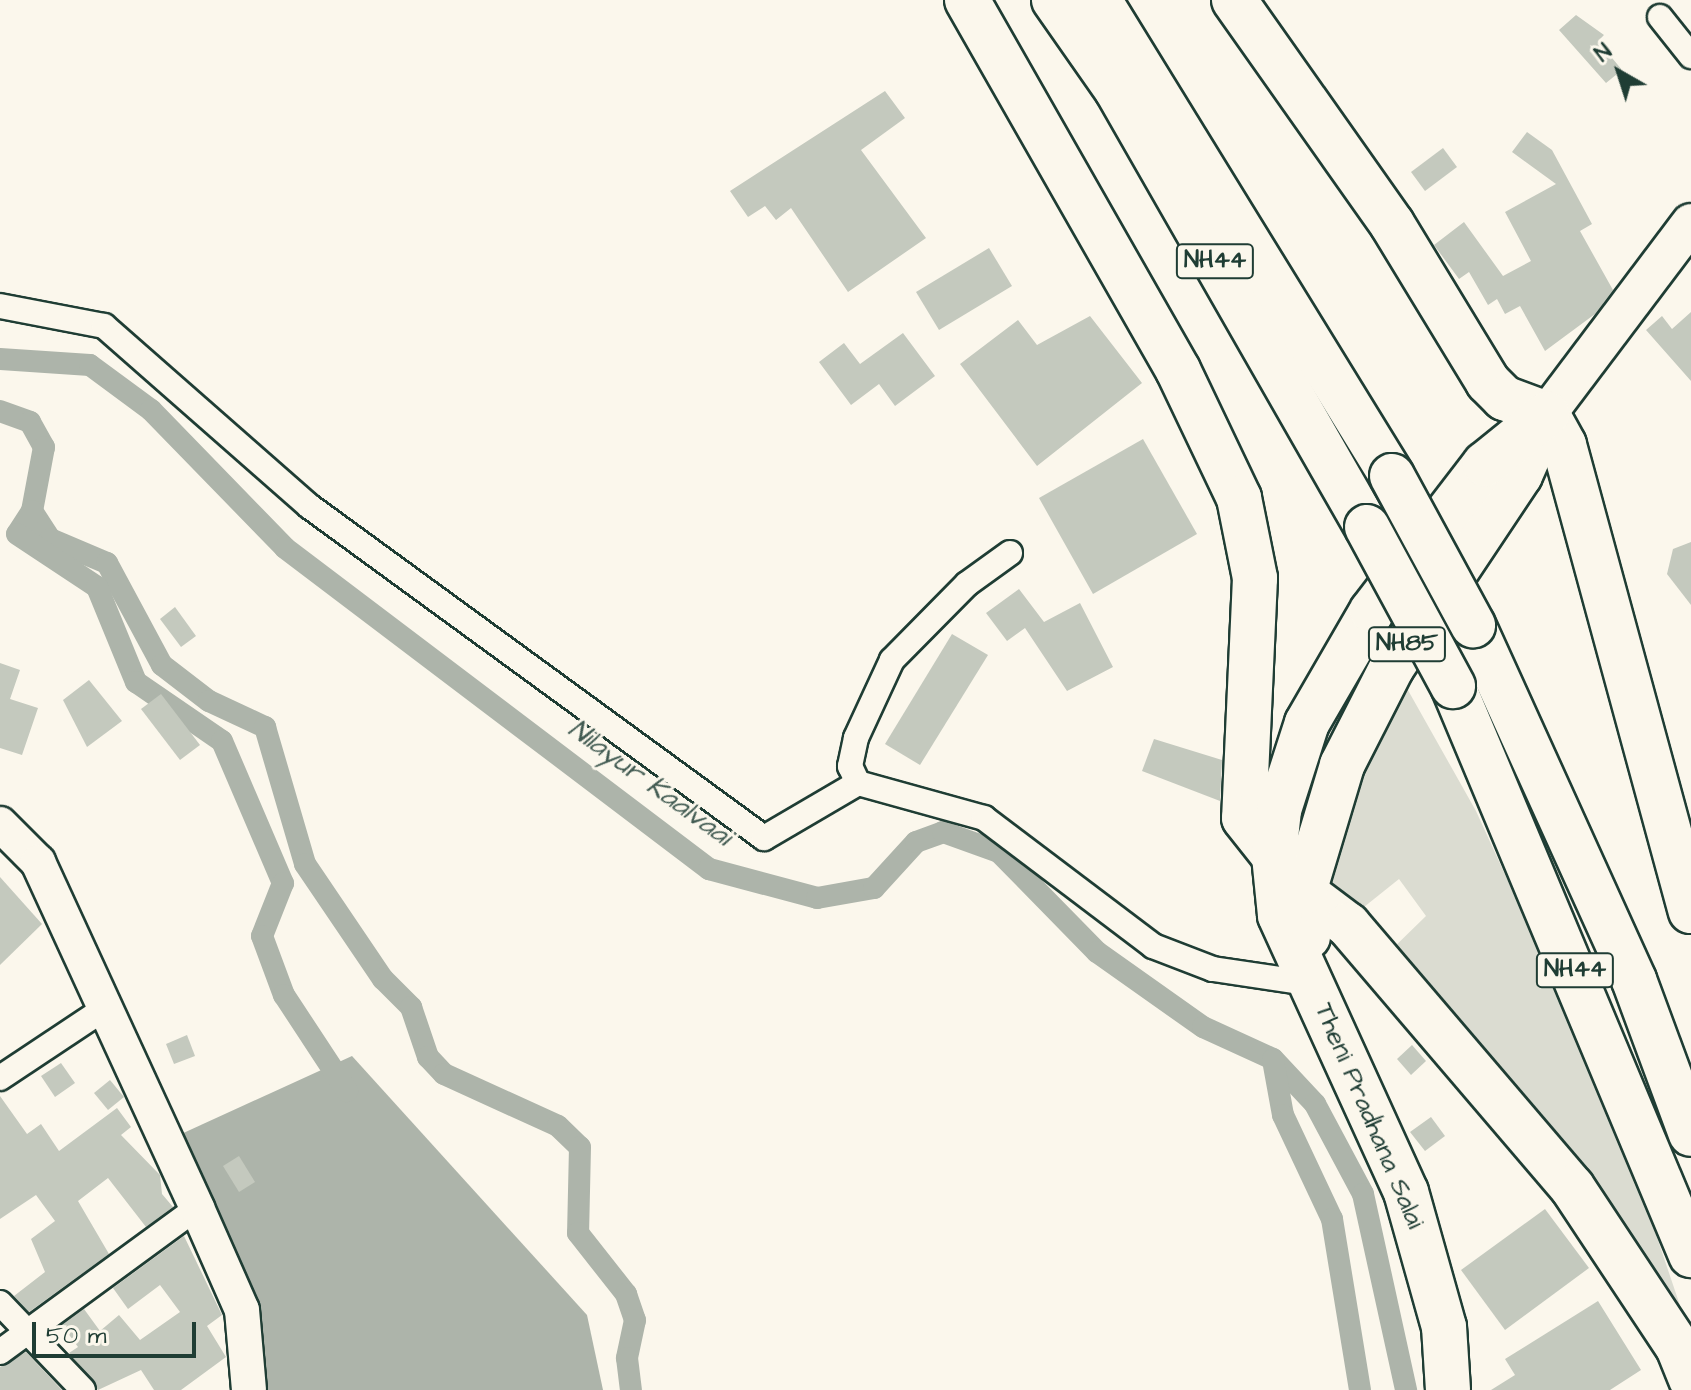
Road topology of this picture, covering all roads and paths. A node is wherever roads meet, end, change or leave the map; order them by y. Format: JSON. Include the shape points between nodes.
{"nodes":[{"id":1,"x":967,"y":0,"type":"edge"},
{"id":2,"x":1054,"y":0,"type":"edge"},
{"id":3,"x":1099,"y":0,"type":"edge"},
{"id":4,"x":1234,"y":0,"type":"edge"},
{"id":5,"x":1660,"y":17,"type":"dead end"},
{"id":6,"x":1691,"y":56,"type":"edge"},
{"id":7,"x":1691,"y":223,"type":"edge"},
{"id":8,"x":0,"y":306,"type":"edge"},
{"id":9,"x":1547,"y":414,"type":"junction"},
{"id":10,"x":1010,"y":553,"type":"dead end"},
{"id":11,"x":858,"y":783,"type":"junction"},
{"id":12,"x":0,"y":824,"type":"edge"},
{"id":13,"x":1274,"y":856,"type":"junction"},
{"id":14,"x":1304,"y":892,"type":"junction"},
{"id":15,"x":1691,"y":911,"type":"edge"},
{"id":16,"x":1313,"y":984,"type":"junction"},
{"id":17,"x":107,"y":1007,"type":"junction"},
{"id":18,"x":0,"y":1078,"type":"edge"},
{"id":19,"x":1691,"y":1134,"type":"edge"},
{"id":20,"x":197,"y":1208,"type":"junction"},
{"id":21,"x":1691,"y":1255,"type":"edge"},
{"id":22,"x":0,"y":1303,"type":"edge"},
{"id":23,"x":24,"y":1333,"type":"junction"},
{"id":24,"x":0,"y":1352,"type":"edge"},
{"id":25,"x":1691,"y":1380,"type":"edge"},
{"id":26,"x":83,"y":1390,"type":"edge"},
{"id":27,"x":249,"y":1390,"type":"edge"},
{"id":28,"x":1448,"y":1390,"type":"edge"}],
"edges":[{"from":1,"to":13,"type":"highway","via":[[1178,370],[1239,498],[1255,578],[1244,818]]},
{"from":2,"to":21,"type":"highway","number":"NH44","bridge":true,"via":[[1117,90],[1453,686]]},
{"from":3,"to":19,"type":"highway","number":"NH44","bridge":true,"via":[[1392,476],[1473,625],[1634,980]]},
{"from":4,"to":9,"type":"highway","via":[[1392,224],[1488,382],[1504,398]]},
{"from":5,"to":6,"type":"street"},
{"from":7,"to":9,"type":"main road","name":"Theni Pradhana Salai"},
{"from":8,"to":11,"type":"street","via":[[104,326],[309,506],[764,838]]},
{"from":9,"to":13,"type":"highway","name":"Theni Pradhana Salai","number":"NH85","via":[[1485,464],[1372,611],[1307,723],[1279,810]]},
{"from":9,"to":14,"type":"highway","name":"Theni Pradhana Salai","number":"NH85","via":[[1520,475],[1385,681],[1342,765]]},
{"from":9,"to":15,"type":"highway","via":[[1564,445]]},
{"from":10,"to":11,"type":"street","via":[[967,584],[892,660],[856,738],[850,766]]},
{"from":11,"to":16,"type":"street","via":[[984,818],[1153,946],[1213,969]]},
{"from":12,"to":17,"type":"main road","via":[[38,862]]},
{"from":13,"to":16,"type":"highway","name":"Theni Pradhana Salai","number":"NH85","via":[[1280,915]]},
{"from":14,"to":16,"type":"highway","name":"Theni Pradhana Salai","number":"NH85"},
{"from":14,"to":25,"type":"highway","via":[[1348,925],[1572,1187],[1678,1347]]},
{"from":16,"to":28,"type":"highway","name":"Theni Pradhana Salai","number":"NH85","via":[[1406,1192],[1444,1327]]},
{"from":17,"to":18,"type":"street"},
{"from":17,"to":20,"type":"main road"},
{"from":20,"to":23,"type":"street"},
{"from":20,"to":27,"type":"main road","via":[[242,1310]]},
{"from":22,"to":23,"type":"street"},
{"from":23,"to":24,"type":"street"},
{"from":23,"to":26,"type":"street"}]}
